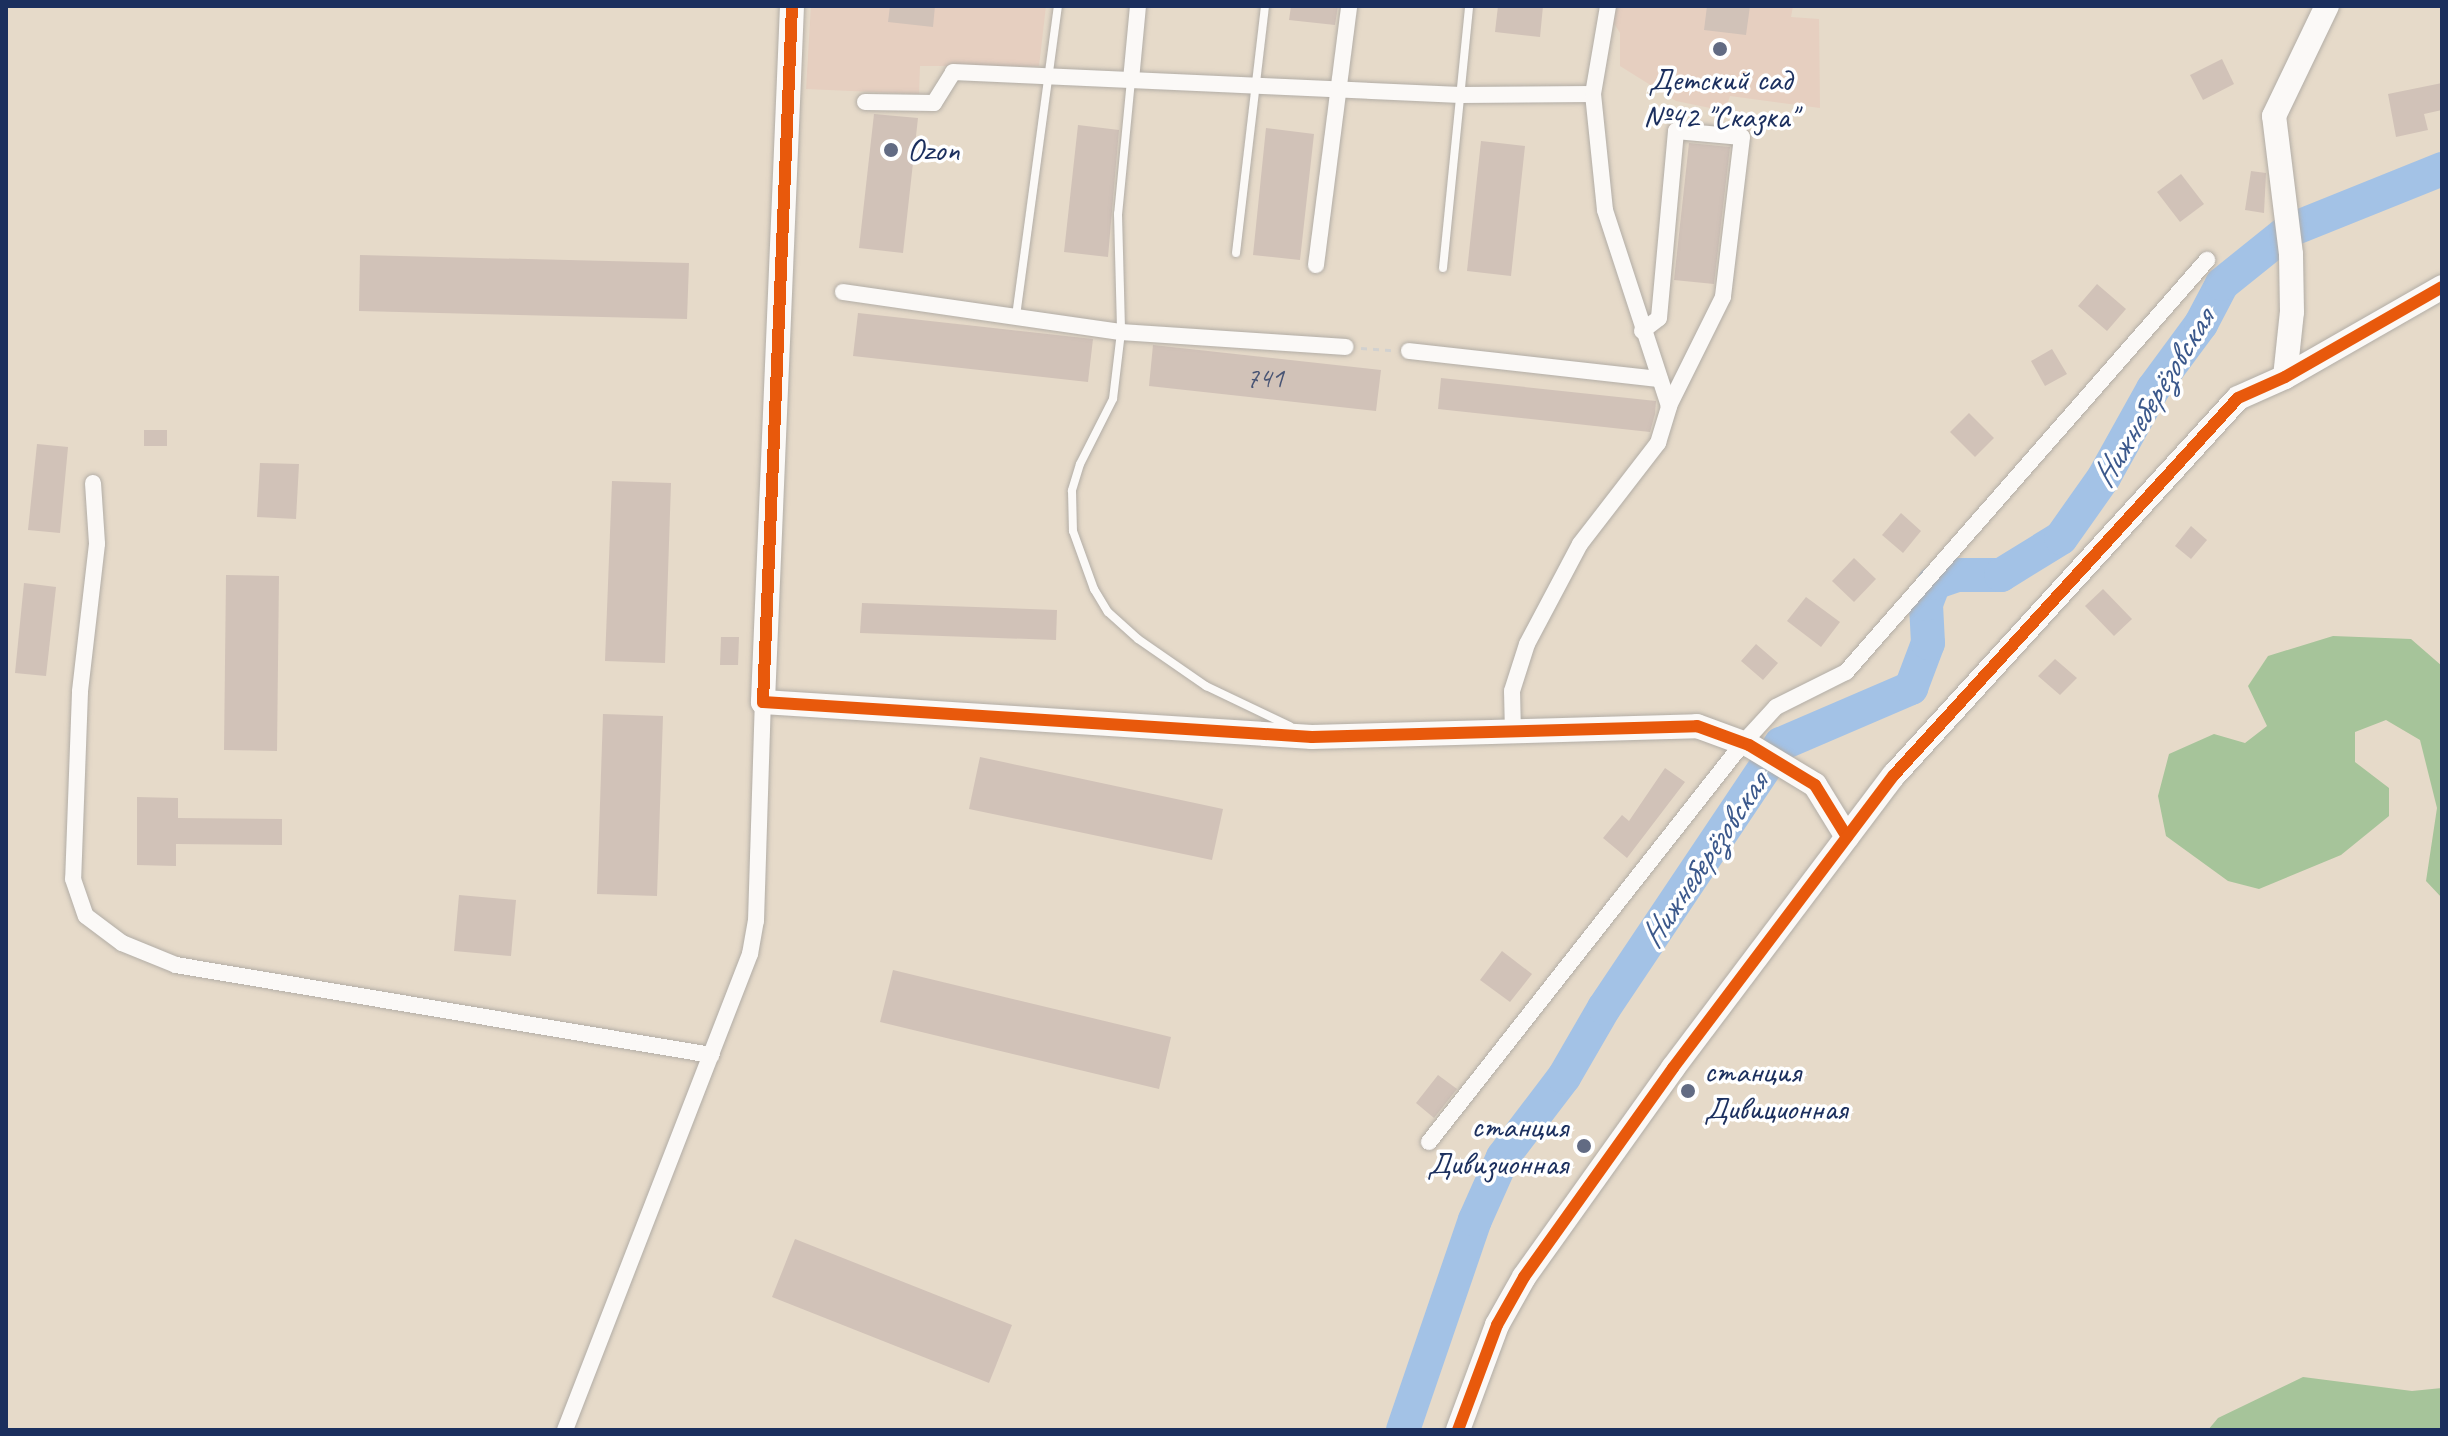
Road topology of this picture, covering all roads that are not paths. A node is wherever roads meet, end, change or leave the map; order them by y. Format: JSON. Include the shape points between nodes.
{"nodes":[{"id":1,"x":792,"y":6,"type":"edge"},
{"id":2,"x":1058,"y":6,"type":"edge"},
{"id":3,"x":1138,"y":6,"type":"edge"},
{"id":4,"x":1265,"y":6,"type":"edge"},
{"id":5,"x":1349,"y":6,"type":"edge"},
{"id":6,"x":1469,"y":6,"type":"edge"},
{"id":7,"x":1608,"y":6,"type":"edge"},
{"id":8,"x":2327,"y":6,"type":"edge"},
{"id":9,"x":1048,"y":76,"type":"junction"},
{"id":10,"x":1131,"y":80,"type":"junction"},
{"id":11,"x":1256,"y":86,"type":"junction"},
{"id":12,"x":1338,"y":90,"type":"junction"},
{"id":13,"x":1593,"y":94,"type":"junction"},
{"id":14,"x":1460,"y":95,"type":"junction"},
{"id":15,"x":865,"y":102,"type":"dead end"},
{"id":16,"x":1236,"y":253,"type":"dead end"},
{"id":17,"x":2207,"y":260,"type":"dead end"},
{"id":18,"x":1316,"y":265,"type":"dead end"},
{"id":19,"x":1443,"y":268,"type":"dead end"},
{"id":20,"x":2442,"y":287,"type":"edge"},
{"id":21,"x":843,"y":292,"type":"dead end"},
{"id":22,"x":1016,"y":317,"type":"junction"},
{"id":23,"x":1642,"y":331,"type":"junction"},
{"id":24,"x":1121,"y":332,"type":"junction"},
{"id":25,"x":1346,"y":347,"type":"road end"},
{"id":26,"x":1409,"y":351,"type":"road end"},
{"id":27,"x":2285,"y":377,"type":"junction"},
{"id":28,"x":1659,"y":379,"type":"junction"},
{"id":29,"x":1669,"y":406,"type":"junction"},
{"id":30,"x":93,"y":483,"type":"dead end"},
{"id":31,"x":763,"y":702,"type":"junction"},
{"id":32,"x":1513,"y":734,"type":"junction"},
{"id":33,"x":1312,"y":737,"type":"junction"},
{"id":34,"x":1743,"y":743,"type":"junction"},
{"id":35,"x":1847,"y":837,"type":"junction"},
{"id":36,"x":711,"y":1055,"type":"junction"},
{"id":37,"x":1429,"y":1142,"type":"dead end"},
{"id":38,"x":565,"y":1430,"type":"edge"},
{"id":39,"x":1458,"y":1430,"type":"edge"}],
"edges":[{"from":1,"to":31,"type":"street"},
{"from":2,"to":9,"type":"lane"},
{"from":3,"to":10,"type":"street"},
{"from":4,"to":11,"type":"lane"},
{"from":5,"to":12,"type":"street"},
{"from":6,"to":14,"type":"lane"},
{"from":7,"to":13,"type":"street"},
{"from":8,"to":27,"type":"street","via":[[2274,116],[2291,254]]},
{"from":9,"to":10,"type":"street"},
{"from":9,"to":15,"type":"street","via":[[953,72],[934,103]]},
{"from":9,"to":22,"type":"lane"},
{"from":10,"to":11,"type":"street"},
{"from":10,"to":24,"type":"lane","via":[[1118,214]]},
{"from":11,"to":12,"type":"street"},
{"from":11,"to":16,"type":"lane"},
{"from":12,"to":14,"type":"street"},
{"from":12,"to":18,"type":"street"},
{"from":13,"to":14,"type":"street"},
{"from":13,"to":23,"type":"street","via":[[1609,229]]},
{"from":14,"to":19,"type":"lane"},
{"from":17,"to":34,"type":"street","via":[[1846,672],[1776,707]]},
{"from":20,"to":27,"type":"street"},
{"from":21,"to":22,"type":"street"},
{"from":22,"to":24,"type":"street"},
{"from":23,"to":28,"type":"street"},
{"from":23,"to":29,"type":"street","via":[[1659,318],[1676,131],[1742,137],[1723,297]]},
{"from":24,"to":25,"type":"street"},
{"from":24,"to":33,"type":"lane","via":[[1113,399],[1072,491],[1073,531],[1094,589],[1108,612],[1172,665]]},
{"from":26,"to":28,"type":"street"},
{"from":27,"to":35,"type":"street","via":[[2238,398],[1894,775]]},
{"from":28,"to":29,"type":"street"},
{"from":29,"to":32,"type":"street","via":[[1658,443],[1580,544],[1533,631],[1512,691]]},
{"from":30,"to":36,"type":"street","via":[[97,544],[80,692],[73,879],[86,916],[122,943],[176,965]]},
{"from":31,"to":33,"type":"street"},
{"from":31,"to":36,"type":"street","via":[[756,921],[750,954]]},
{"from":32,"to":33,"type":"street"},
{"from":32,"to":34,"type":"street","via":[[1697,726]]},
{"from":34,"to":35,"type":"street","via":[[1815,785]]},
{"from":34,"to":37,"type":"street"},
{"from":35,"to":39,"type":"street","via":[[1524,1277],[1497,1325]]},
{"from":36,"to":38,"type":"street"}]}
